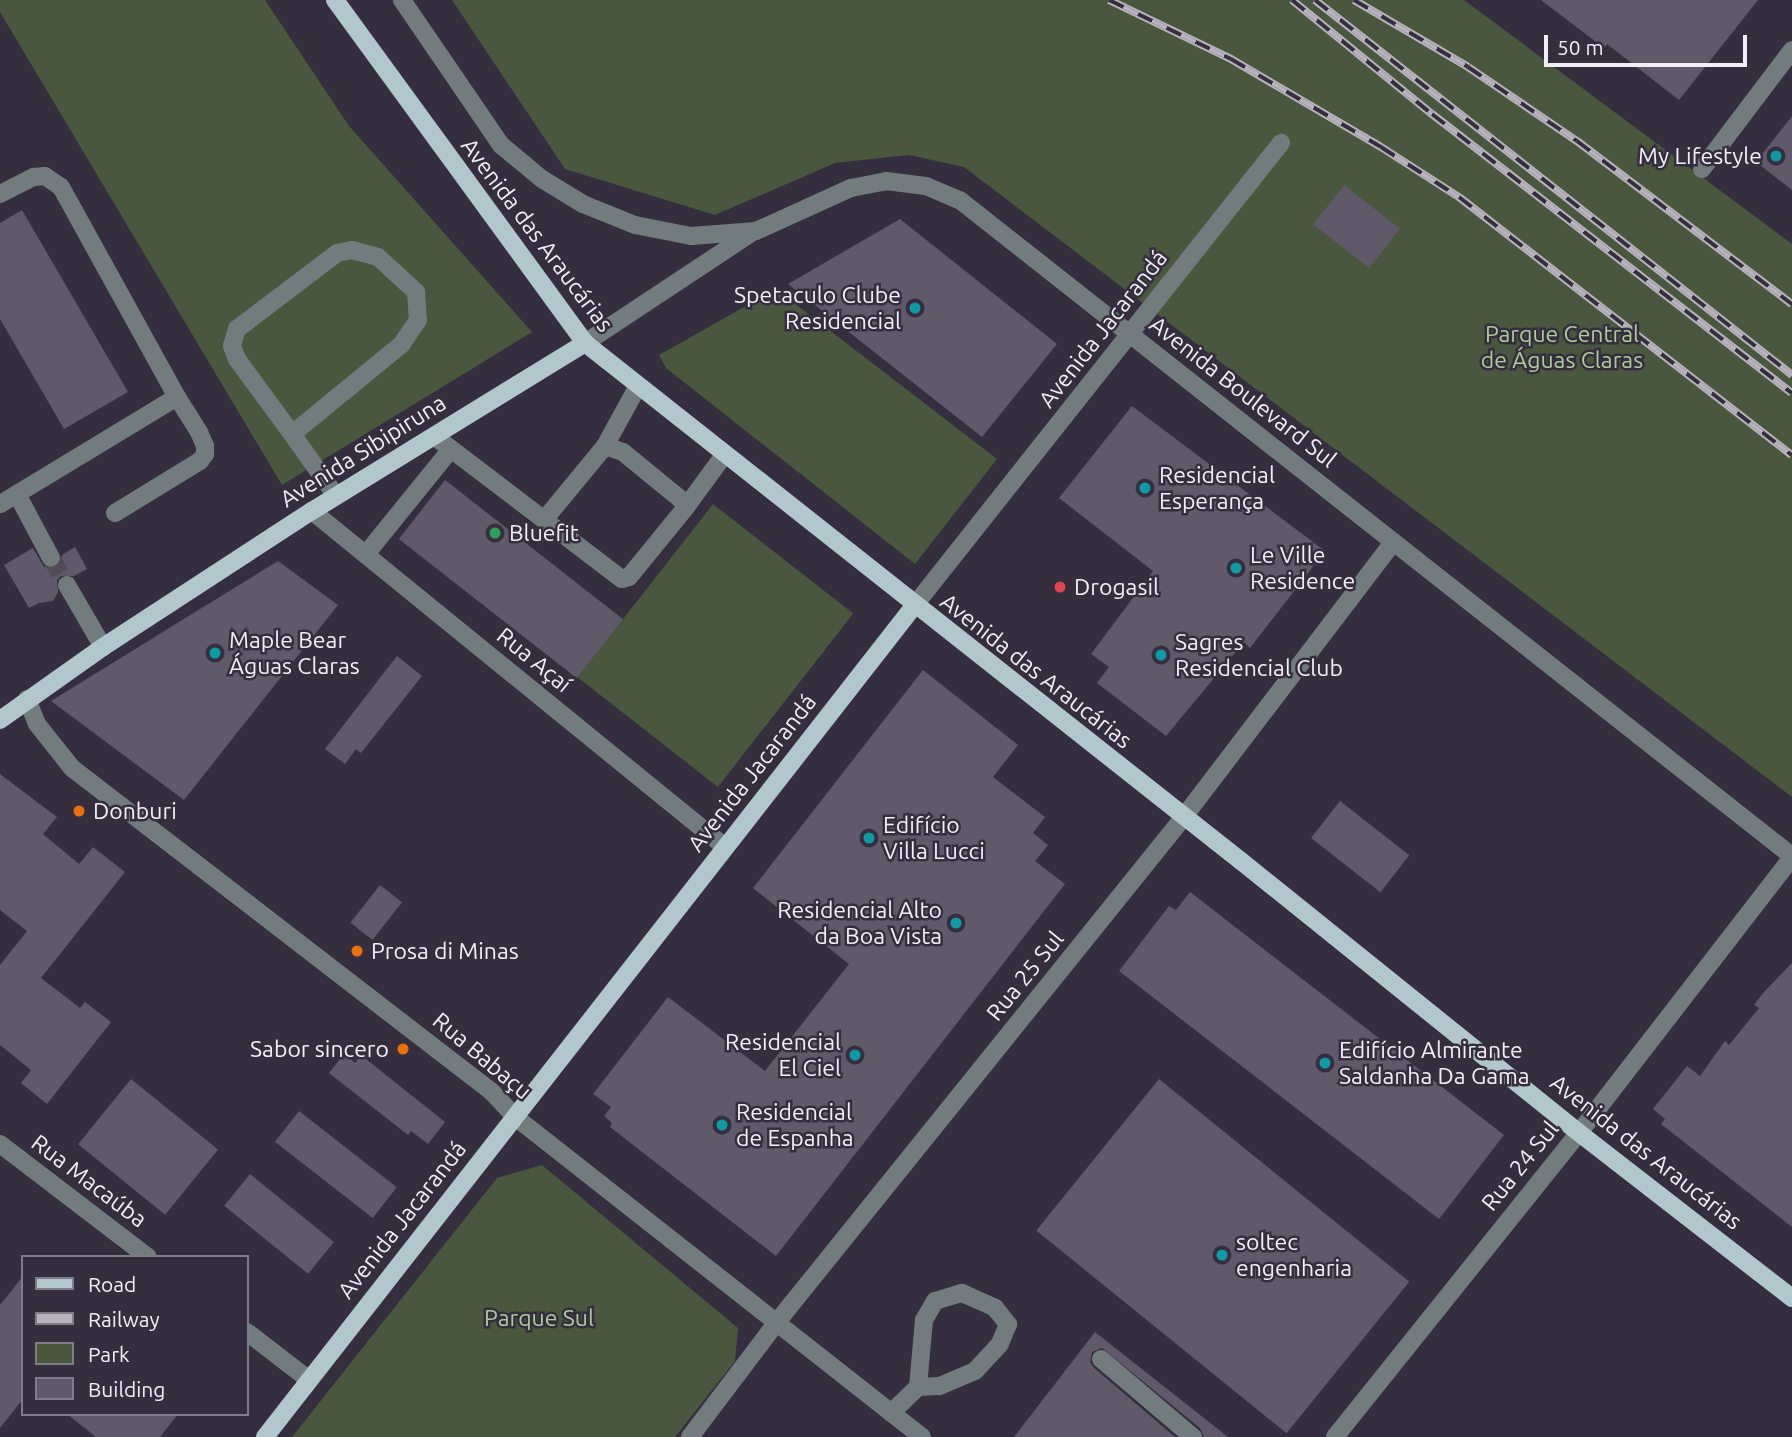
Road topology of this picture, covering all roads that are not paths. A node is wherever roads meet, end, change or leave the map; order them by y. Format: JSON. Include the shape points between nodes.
{"nodes":[{"id":1,"x":335,"y":0,"type":"edge"},
{"id":2,"x":402,"y":0,"type":"edge"},
{"id":3,"x":1792,"y":50,"type":"edge"},
{"id":4,"x":1280,"y":143,"type":"dead end"},
{"id":5,"x":1702,"y":169,"type":"dead end"},
{"id":6,"x":0,"y":194,"type":"edge"},
{"id":7,"x":756,"y":230,"type":"junction"},
{"id":8,"x":1130,"y":335,"type":"junction"},
{"id":9,"x":585,"y":344,"type":"junction"},
{"id":10,"x":638,"y":386,"type":"junction"},
{"id":11,"x":177,"y":397,"type":"junction"},
{"id":12,"x":292,"y":434,"type":"junction"},
{"id":13,"x":434,"y":436,"type":"junction"},
{"id":14,"x":606,"y":446,"type":"junction"},
{"id":15,"x":451,"y":449,"type":"junction"},
{"id":16,"x":724,"y":454,"type":"junction"},
{"id":17,"x":17,"y":494,"type":"junction"},
{"id":18,"x":336,"y":496,"type":"junction"},
{"id":19,"x":0,"y":504,"type":"edge"},
{"id":20,"x":686,"y":507,"type":"junction"},
{"id":21,"x":312,"y":511,"type":"junction"},
{"id":22,"x":115,"y":513,"type":"dead end"},
{"id":23,"x":544,"y":520,"type":"junction"},
{"id":24,"x":1394,"y":542,"type":"junction"},
{"id":25,"x":366,"y":554,"type":"junction"},
{"id":26,"x":51,"y":558,"type":"tunnel mouth"},
{"id":27,"x":67,"y":585,"type":"tunnel mouth"},
{"id":28,"x":914,"y":606,"type":"junction"},
{"id":29,"x":103,"y":647,"type":"junction"},
{"id":30,"x":27,"y":699,"type":"junction"},
{"id":31,"x":0,"y":720,"type":"edge"},
{"id":32,"x":1184,"y":818,"type":"junction"},
{"id":33,"x":725,"y":847,"type":"junction"},
{"id":34,"x":1792,"y":856,"type":"edge"},
{"id":35,"x":514,"y":1116,"type":"junction"},
{"id":36,"x":1578,"y":1132,"type":"junction"},
{"id":37,"x":0,"y":1144,"type":"edge"},
{"id":38,"x":145,"y":1255,"type":"edge"},
{"id":39,"x":1792,"y":1298,"type":"edge"},
{"id":40,"x":776,"y":1322,"type":"junction"},
{"id":41,"x":248,"y":1333,"type":"edge"},
{"id":42,"x":1101,"y":1359,"type":"dead end"},
{"id":43,"x":309,"y":1380,"type":"junction"},
{"id":44,"x":918,"y":1387,"type":"junction"},
{"id":45,"x":891,"y":1413,"type":"junction"},
{"id":46,"x":265,"y":1437,"type":"edge"},
{"id":47,"x":690,"y":1437,"type":"edge"},
{"id":48,"x":922,"y":1437,"type":"edge"},
{"id":49,"x":1194,"y":1437,"type":"edge"},
{"id":50,"x":1335,"y":1437,"type":"edge"}],
"edges":[{"from":1,"to":9,"type":"main road","name":"Avenida das Araucárias"},
{"from":2,"to":7,"type":"street","name":"Avenida Boulevard Sul","via":[[501,145],[542,179],[583,204],[635,225],[691,236]]},
{"from":3,"to":5,"type":"street"},
{"from":4,"to":8,"type":"street","name":"Avenida Jacarandá"},
{"from":6,"to":11,"type":"street","via":[[34,177],[45,176],[61,187]]},
{"from":7,"to":8,"type":"street","name":"Avenida Boulevard Sul","via":[[851,188],[887,181],[926,186],[961,201]]},
{"from":7,"to":9,"type":"street","name":"Avenida Sibipiruna"},
{"from":8,"to":24,"type":"street","name":"Avenida Boulevard Sul"},
{"from":8,"to":28,"type":"street","name":"Avenida Jacarandá"},
{"from":9,"to":10,"type":"main road","name":"Avenida das Araucárias"},
{"from":9,"to":13,"type":"main road","name":"Avenida Sibipiruna"},
{"from":10,"to":14,"type":"street"},
{"from":10,"to":16,"type":"main road","name":"Avenida das Araucárias"},
{"from":11,"to":17,"type":"street"},
{"from":11,"to":22,"type":"street","via":[[199,432],[205,454]]},
{"from":12,"to":12,"type":"street","via":[[237,359],[232,346],[237,329],[337,253],[352,250],[378,257],[416,292],[418,320],[402,344]]},
{"from":12,"to":18,"type":"street"},
{"from":13,"to":15,"type":"street"},
{"from":13,"to":18,"type":"main road","name":"Avenida Sibipiruna"},
{"from":14,"to":20,"type":"street","via":[[623,452]]},
{"from":14,"to":23,"type":"street"},
{"from":15,"to":23,"type":"street"},
{"from":15,"to":25,"type":"street"},
{"from":16,"to":20,"type":"street"},
{"from":16,"to":28,"type":"main road","name":"Avenida das Araucárias"},
{"from":17,"to":19,"type":"street"},
{"from":17,"to":26,"type":"street"},
{"from":18,"to":21,"type":"main road","name":"Avenida Sibipiruna"},
{"from":20,"to":23,"type":"street","via":[[629,577],[622,579]]},
{"from":21,"to":25,"type":"street","name":"Rua Açaí"},
{"from":21,"to":29,"type":"main road","name":"Avenida Sibipiruna"},
{"from":24,"to":32,"type":"street","name":"Rua 25 Sul"},
{"from":24,"to":34,"type":"street","name":"Avenida Boulevard Sul"},
{"from":25,"to":33,"type":"street","name":"Rua Açaí"},
{"from":27,"to":29,"type":"street"},
{"from":28,"to":32,"type":"main road","name":"Avenida das Araucárias"},
{"from":28,"to":33,"type":"main road","name":"Avenida Jacarandá"},
{"from":29,"to":30,"type":"main road","name":"Avenida Sibipiruna"},
{"from":30,"to":31,"type":"main road","name":"Avenida Sibipiruna"},
{"from":30,"to":35,"type":"street","name":"Rua Babaçu","via":[[37,724],[72,768],[492,1092]]},
{"from":32,"to":36,"type":"main road","name":"Avenida das Araucárias"},
{"from":32,"to":40,"type":"street","name":"Rua 25 Sul"},
{"from":33,"to":35,"type":"main road","name":"Avenida Jacarandá"},
{"from":34,"to":36,"type":"street","name":"Rua 24 Sul"},
{"from":35,"to":40,"type":"street","name":"Rua Babaçu"},
{"from":35,"to":43,"type":"main road","name":"Avenida Jacarandá"},
{"from":36,"to":39,"type":"main road","name":"Avenida das Araucárias"},
{"from":36,"to":50,"type":"street","name":"Rua 24 Sul"},
{"from":37,"to":38,"type":"street","name":"Rua Macaúba"},
{"from":40,"to":45,"type":"street","name":"Rua Babaçu"},
{"from":40,"to":47,"type":"street","name":"Rua 25 Sul"},
{"from":41,"to":43,"type":"street"},
{"from":42,"to":49,"type":"street"},
{"from":43,"to":46,"type":"main road","name":"Avenida Jacarandá"},
{"from":44,"to":44,"type":"street","via":[[924,1320],[936,1301],[962,1293],[995,1308],[1008,1324],[1000,1344],[975,1371],[939,1386]]},
{"from":44,"to":45,"type":"street"},
{"from":45,"to":48,"type":"street","name":"Rua Babaçu"}]}
